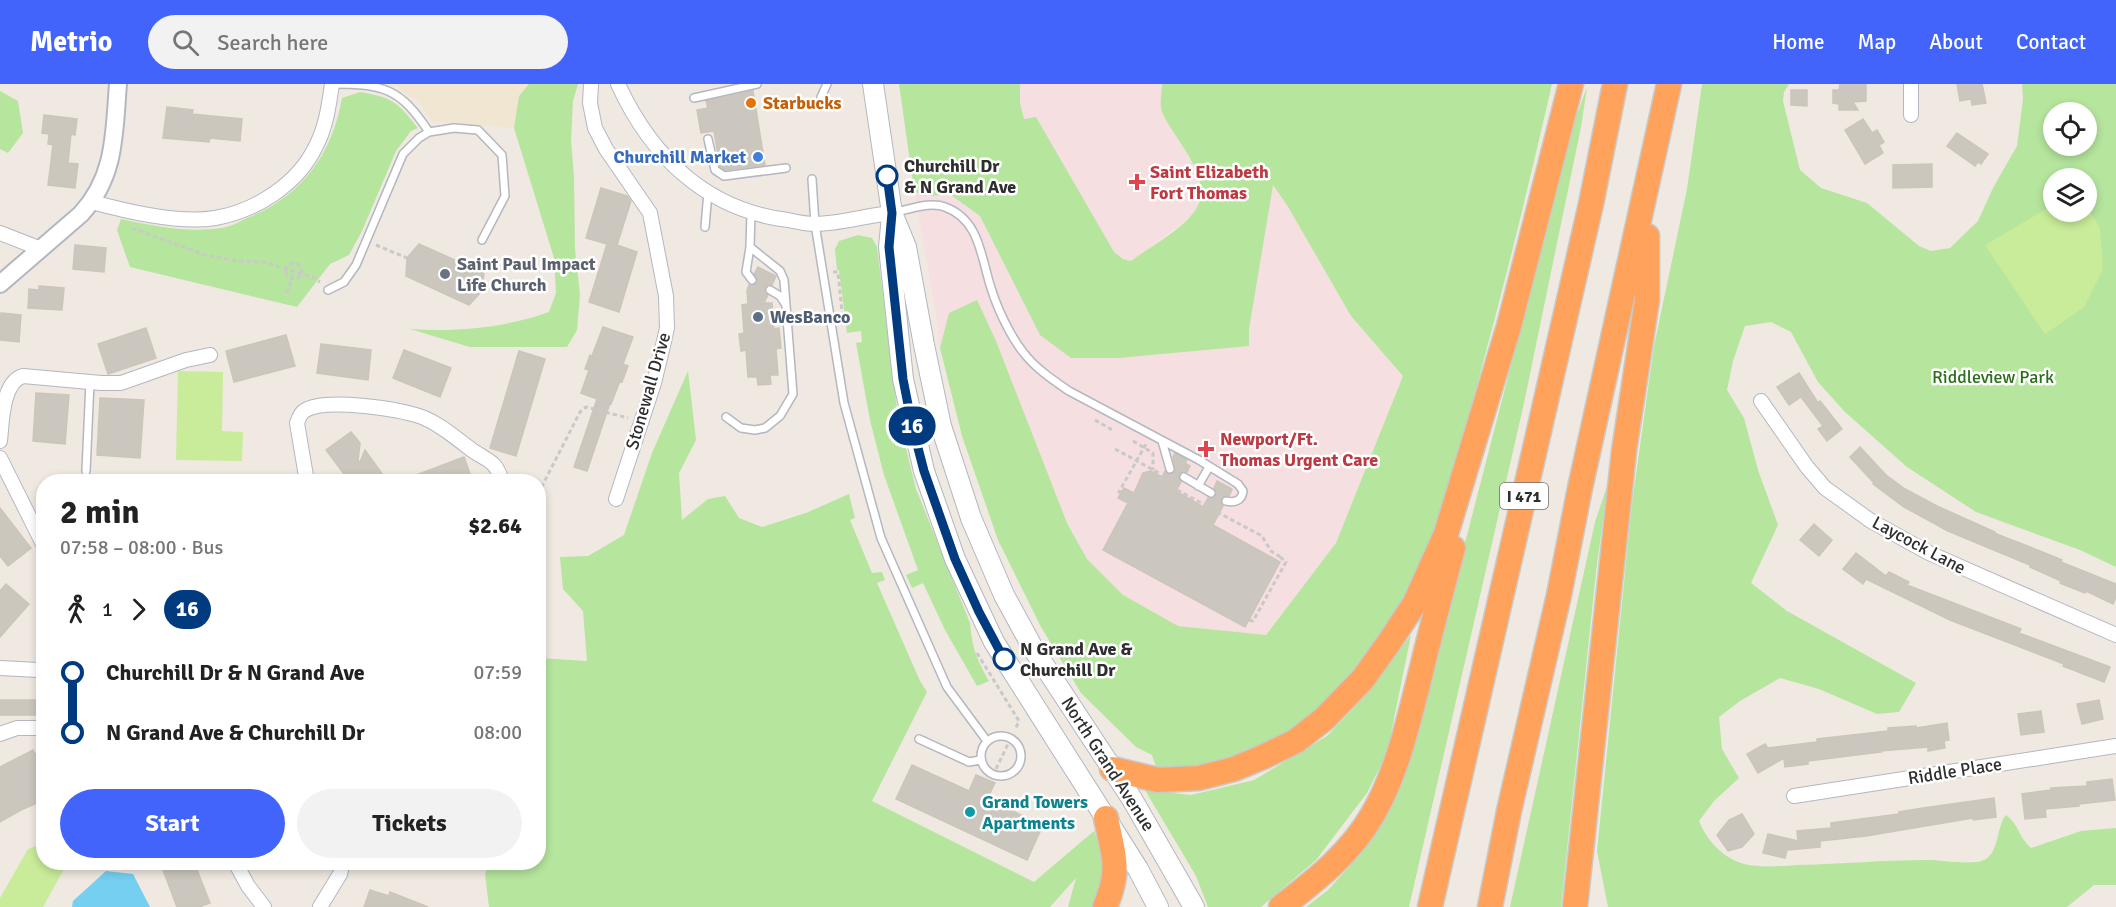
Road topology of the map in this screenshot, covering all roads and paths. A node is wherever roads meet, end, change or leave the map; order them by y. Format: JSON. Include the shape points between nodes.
{"nodes":[{"id":1,"x":118,"y":84,"type":"edge"},
{"id":2,"x":332,"y":84,"type":"edge"},
{"id":3,"x":591,"y":84,"type":"edge"},
{"id":4,"x":618,"y":84,"type":"edge"},
{"id":5,"x":757,"y":84,"type":"edge"},
{"id":6,"x":827,"y":84,"type":"edge"},
{"id":7,"x":873,"y":84,"type":"edge"},
{"id":8,"x":1571,"y":84,"type":"edge"},
{"id":9,"x":1615,"y":84,"type":"edge"},
{"id":10,"x":1669,"y":84,"type":"edge"},
{"id":11,"x":1911,"y":84,"type":"edge"},
{"id":12,"x":821,"y":97,"type":"dead end"},
{"id":13,"x":694,"y":98,"type":"dead end"},
{"id":14,"x":1911,"y":115,"type":"dead end"},
{"id":15,"x":429,"y":132,"type":"junction"},
{"id":16,"x":708,"y":138,"type":"dead end"},
{"id":17,"x":786,"y":168,"type":"dead end"},
{"id":18,"x":812,"y":179,"type":"dead end"},
{"id":19,"x":1648,"y":188,"type":"junction"},
{"id":20,"x":708,"y":192,"type":"junction"},
{"id":21,"x":92,"y":202,"type":"junction"},
{"id":22,"x":751,"y":213,"type":"junction"},
{"id":23,"x":892,"y":213,"type":"junction"},
{"id":24,"x":126,"y":224,"type":"dead end"},
{"id":25,"x":815,"y":224,"type":"junction"},
{"id":26,"x":705,"y":227,"type":"dead end"},
{"id":27,"x":0,"y":233,"type":"edge"},
{"id":28,"x":482,"y":240,"type":"dead end"},
{"id":29,"x":366,"y":241,"type":"junction"},
{"id":30,"x":750,"y":247,"type":"junction"},
{"id":31,"x":40,"y":249,"type":"junction"},
{"id":32,"x":407,"y":258,"type":"dead end"},
{"id":33,"x":286,"y":269,"type":"junction"},
{"id":34,"x":294,"y":271,"type":"junction"},
{"id":35,"x":301,"y":274,"type":"junction"},
{"id":36,"x":291,"y":279,"type":"junction"},
{"id":37,"x":752,"y":280,"type":"dead end"},
{"id":38,"x":0,"y":284,"type":"edge"},
{"id":39,"x":328,"y":290,"type":"joint"},
{"id":40,"x":770,"y":290,"type":"dead end"},
{"id":41,"x":286,"y":293,"type":"dead end"},
{"id":42,"x":788,"y":307,"type":"junction"},
{"id":43,"x":210,"y":355,"type":"dead end"},
{"id":44,"x":90,"y":382,"type":"junction"},
{"id":45,"x":1761,"y":402,"type":"dead end"},
{"id":46,"x":726,"y":417,"type":"dead end"},
{"id":47,"x":1095,"y":420,"type":"dead end"},
{"id":48,"x":641,"y":422,"type":"junction"},
{"id":49,"x":1114,"y":431,"type":"dead end"},
{"id":50,"x":1151,"y":435,"type":"junction"},
{"id":51,"x":0,"y":441,"type":"edge"},
{"id":52,"x":1132,"y":441,"type":"dead end"},
{"id":53,"x":1162,"y":441,"type":"junction"},
{"id":54,"x":1144,"y":447,"type":"junction"},
{"id":55,"x":1115,"y":449,"type":"dead end"},
{"id":56,"x":1471,"y":454,"type":"junction"},
{"id":57,"x":0,"y":458,"type":"edge"},
{"id":58,"x":1137,"y":461,"type":"junction"},
{"id":59,"x":1209,"y":467,"type":"junction"},
{"id":60,"x":1170,"y":469,"type":"dead end"},
{"id":61,"x":1153,"y":470,"type":"junction"},
{"id":62,"x":86,"y":471,"type":"dead end"},
{"id":63,"x":306,"y":474,"type":"edge"},
{"id":64,"x":499,"y":474,"type":"edge"},
{"id":65,"x":1184,"y":477,"type":"dead end"},
{"id":66,"x":546,"y":478,"type":"edge"},
{"id":67,"x":1166,"y":483,"type":"dead end"},
{"id":68,"x":1198,"y":486,"type":"junction"},
{"id":69,"x":1177,"y":490,"type":"dead end"},
{"id":70,"x":1121,"y":493,"type":"dead end"},
{"id":71,"x":1211,"y":493,"type":"dead end"},
{"id":72,"x":616,"y":499,"type":"dead end"},
{"id":73,"x":1226,"y":501,"type":"dead end"},
{"id":74,"x":1207,"y":506,"type":"dead end"},
{"id":75,"x":1217,"y":512,"type":"dead end"},
{"id":76,"x":36,"y":530,"type":"edge"},
{"id":77,"x":1279,"y":556,"type":"junction"},
{"id":78,"x":1277,"y":560,"type":"dead end"},
{"id":79,"x":1249,"y":620,"type":"dead end"},
{"id":80,"x":2116,"y":635,"type":"edge"},
{"id":81,"x":977,"y":653,"type":"dead end"},
{"id":82,"x":0,"y":668,"type":"edge"},
{"id":83,"x":36,"y":670,"type":"edge"},
{"id":84,"x":36,"y":728,"type":"edge"},
{"id":85,"x":1015,"y":730,"type":"dead end"},
{"id":86,"x":0,"y":734,"type":"edge"},
{"id":87,"x":920,"y":739,"type":"dead end"},
{"id":88,"x":987,"y":741,"type":"junction"},
{"id":89,"x":1008,"y":744,"type":"dead end"},
{"id":90,"x":2116,"y":746,"type":"edge"},
{"id":91,"x":980,"y":760,"type":"junction"},
{"id":92,"x":996,"y":769,"type":"dead end"},
{"id":93,"x":1112,"y":769,"type":"junction"},
{"id":94,"x":1794,"y":796,"type":"dead end"},
{"id":95,"x":1106,"y":818,"type":"junction"},
{"id":96,"x":239,"y":870,"type":"edge"},
{"id":97,"x":341,"y":870,"type":"edge"},
{"id":98,"x":262,"y":906,"type":"edge"},
{"id":99,"x":320,"y":907,"type":"edge"},
{"id":100,"x":1105,"y":907,"type":"edge"},
{"id":101,"x":1158,"y":907,"type":"edge"},
{"id":102,"x":1194,"y":907,"type":"edge"},
{"id":103,"x":1281,"y":907,"type":"edge"},
{"id":104,"x":1430,"y":907,"type":"edge"},
{"id":105,"x":1490,"y":907,"type":"edge"},
{"id":106,"x":1575,"y":907,"type":"edge"}],
"edges":[{"from":1,"to":21,"type":"street","via":[[108,168]]},
{"from":2,"to":15,"type":"lane","via":[[361,84],[390,91],[415,110]]},
{"from":2,"to":21,"type":"street","via":[[325,122],[308,161],[290,182],[261,202],[213,218],[186,218],[133,213]]},
{"from":3,"to":48,"type":"street","name":"Stonewall Drive","via":[[590,103],[596,128],[650,213],[666,296],[667,328]]},
{"from":4,"to":20,"type":"street","via":[[630,109],[665,158]]},
{"from":5,"to":13,"type":"lane"},
{"from":6,"to":12,"type":"lane"},
{"from":7,"to":23,"type":"main road","name":"North Grand Avenue"},
{"from":8,"to":56,"type":"highway","via":[[1509,326]]},
{"from":9,"to":104,"type":"highway","number":"I 471"},
{"from":10,"to":19,"type":"highway"},
{"from":11,"to":14,"type":"street"},
{"from":15,"to":28,"type":"lane","via":[[478,130],[502,155],[505,196]]},
{"from":15,"to":29,"type":"lane","via":[[403,154]]},
{"from":16,"to":17,"type":"lane","via":[[715,170],[724,176]]},
{"from":18,"to":25,"type":"lane"},
{"from":19,"to":105,"type":"highway"},
{"from":19,"to":106,"type":"highway","via":[[1647,300],[1624,451]]},
{"from":20,"to":22,"type":"street"},
{"from":20,"to":26,"type":"lane"},
{"from":21,"to":31,"type":"street"},
{"from":22,"to":25,"type":"street"},
{"from":22,"to":30,"type":"lane"},
{"from":23,"to":25,"type":"street"},
{"from":23,"to":50,"type":"lane","via":[[944,206],[967,221],[977,238],[992,293],[1023,353],[1069,391]]},
{"from":23,"to":93,"type":"main road","name":"North Grand Avenue","via":[[906,247],[942,426],[971,518],[1004,595],[1034,650]]},
{"from":23,"to":95,"type":"main road","name":"North Grand Avenue","via":[[889,247],[903,379],[936,509],[993,642]]},
{"from":24,"to":33,"type":"path","via":[[205,255],[264,262]]},
{"from":25,"to":88,"type":"lane","via":[[844,403],[881,538],[947,687]]},
{"from":27,"to":31,"type":"street"},
{"from":29,"to":32,"type":"path"},
{"from":29,"to":39,"type":"lane","via":[[344,282]]},
{"from":30,"to":37,"type":"lane","via":[[746,272]]},
{"from":30,"to":42,"type":"lane","via":[[780,271]]},
{"from":31,"to":38,"type":"street"},
{"from":33,"to":34,"type":"path"},
{"from":33,"to":35,"type":"path","via":[[297,265]]},
{"from":33,"to":36,"type":"path"},
{"from":34,"to":35,"type":"path"},
{"from":34,"to":36,"type":"path"},
{"from":35,"to":36,"type":"path"},
{"from":35,"to":39,"type":"path"},
{"from":36,"to":41,"type":"path"},
{"from":40,"to":42,"type":"lane"},
{"from":42,"to":46,"type":"lane","via":[[793,394],[780,416],[765,428],[741,428]]},
{"from":43,"to":44,"type":"street","via":[[122,383]]},
{"from":44,"to":51,"type":"street","via":[[17,378],[8,389]]},
{"from":44,"to":62,"type":"lane"},
{"from":45,"to":80,"type":"street","name":"Laycock Lane","via":[[1825,488],[1871,521],[1929,553]]},
{"from":47,"to":49,"type":"path"},
{"from":48,"to":66,"type":"path","via":[[586,407]]},
{"from":48,"to":72,"type":"street","name":"Stonewall Drive"},
{"from":50,"to":53,"type":"lane"},
{"from":50,"to":54,"type":"path"},
{"from":52,"to":54,"type":"path"},
{"from":53,"to":59,"type":"lane"},
{"from":53,"to":60,"type":"lane"},
{"from":54,"to":58,"type":"path"},
{"from":54,"to":61,"type":"path","via":[[1153,453]]},
{"from":55,"to":58,"type":"path"},
{"from":56,"to":93,"type":"highway","via":[[1446,534],[1415,603],[1363,678],[1324,719],[1288,745],[1234,769],[1199,778],[1158,780]]},
{"from":56,"to":103,"type":"highway","via":[[1457,534],[1391,775],[1372,816],[1349,847],[1315,882]]},
{"from":57,"to":76,"type":"street"},
{"from":58,"to":61,"type":"path"},
{"from":58,"to":70,"type":"path"},
{"from":59,"to":68,"type":"lane"},
{"from":59,"to":73,"type":"lane","via":[[1244,491],[1238,501]]},
{"from":61,"to":67,"type":"path"},
{"from":63,"to":64,"type":"street","via":[[297,423],[300,416],[311,408],[340,406],[387,408],[423,418],[448,430],[495,464]]},
{"from":65,"to":68,"type":"lane"},
{"from":68,"to":71,"type":"lane"},
{"from":69,"to":74,"type":"path"},
{"from":75,"to":77,"type":"path","via":[[1262,536]]},
{"from":77,"to":78,"type":"path"},
{"from":77,"to":79,"type":"path","via":[[1286,562],[1253,621]]},
{"from":81,"to":85,"type":"path","via":[[1018,721]]},
{"from":82,"to":83,"type":"street"},
{"from":84,"to":86,"type":"street","via":[[17,728]]},
{"from":87,"to":91,"type":"lane","via":[[969,762]]},
{"from":88,"to":91,"type":"lane"},
{"from":88,"to":91,"type":"lane","via":[[998,736],[1011,738],[1020,748],[1021,761],[1014,772],[1001,777],[988,772]]},
{"from":89,"to":92,"type":"path"},
{"from":90,"to":94,"type":"street","name":"Riddle Place"},
{"from":93,"to":102,"type":"main road","name":"North Grand Avenue"},
{"from":95,"to":100,"type":"highway","via":[[1116,878]]},
{"from":95,"to":101,"type":"main road","name":"North Grand Avenue"},
{"from":96,"to":98,"type":"street"},
{"from":97,"to":99,"type":"street"}]}
